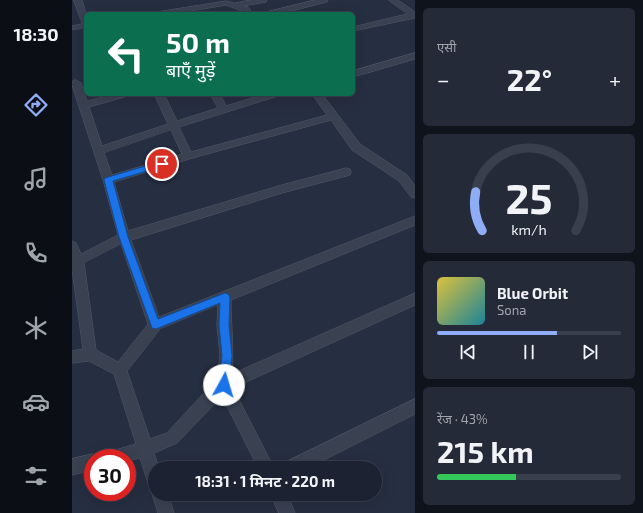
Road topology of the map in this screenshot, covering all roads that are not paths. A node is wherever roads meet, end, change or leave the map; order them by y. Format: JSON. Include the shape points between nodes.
{"nodes":[{"id":1,"x":89,"y":0,"type":"edge"},
{"id":2,"x":263,"y":0,"type":"edge"},
{"id":3,"x":324,"y":0,"type":"edge"},
{"id":4,"x":393,"y":0,"type":"edge"},
{"id":5,"x":76,"y":1,"type":"edge"},
{"id":6,"x":225,"y":2,"type":"edge"},
{"id":7,"x":236,"y":5,"type":"junction"},
{"id":8,"x":168,"y":12,"type":"edge"},
{"id":9,"x":247,"y":12,"type":"edge"},
{"id":10,"x":278,"y":12,"type":"edge"},
{"id":11,"x":415,"y":15,"type":"edge"},
{"id":12,"x":84,"y":20,"type":"edge"},
{"id":13,"x":84,"y":25,"type":"edge"},
{"id":14,"x":72,"y":28,"type":"edge"},
{"id":15,"x":355,"y":29,"type":"edge"},
{"id":16,"x":415,"y":56,"type":"edge"},
{"id":17,"x":355,"y":73,"type":"edge"},
{"id":18,"x":78,"y":82,"type":"edge"},
{"id":19,"x":119,"y":96,"type":"edge"},
{"id":20,"x":160,"y":96,"type":"edge"},
{"id":21,"x":217,"y":96,"type":"edge"},
{"id":22,"x":270,"y":96,"type":"edge"},
{"id":23,"x":319,"y":96,"type":"edge"},
{"id":24,"x":83,"y":105,"type":"junction"},
{"id":25,"x":224,"y":110,"type":"junction"},
{"id":26,"x":334,"y":116,"type":"junction"},
{"id":27,"x":175,"y":125,"type":"junction"},
{"id":28,"x":99,"y":151,"type":"junction"},
{"id":29,"x":188,"y":156,"type":"junction"},
{"id":30,"x":346,"y":172,"type":"dead end"},
{"id":31,"x":108,"y":180,"type":"junction"},
{"id":32,"x":415,"y":194,"type":"edge"},
{"id":33,"x":415,"y":220,"type":"edge"},
{"id":34,"x":124,"y":237,"type":"junction"},
{"id":35,"x":72,"y":246,"type":"edge"},
{"id":36,"x":75,"y":262,"type":"edge"},
{"id":37,"x":225,"y":297,"type":"junction"},
{"id":38,"x":415,"y":299,"type":"edge"},
{"id":39,"x":156,"y":325,"type":"junction"},
{"id":40,"x":90,"y":354,"type":"junction"},
{"id":41,"x":72,"y":357,"type":"edge"},
{"id":42,"x":120,"y":370,"type":"junction"},
{"id":43,"x":224,"y":385,"type":"junction"},
{"id":44,"x":415,"y":406,"type":"edge"},
{"id":45,"x":145,"y":449,"type":"junction"},
{"id":46,"x":136,"y":451,"type":"edge"},
{"id":47,"x":149,"y":461,"type":"edge"},
{"id":48,"x":262,"y":461,"type":"edge"},
{"id":49,"x":306,"y":461,"type":"edge"},
{"id":50,"x":84,"y":464,"type":"edge"},
{"id":51,"x":72,"y":467,"type":"edge"},
{"id":52,"x":162,"y":501,"type":"edge"},
{"id":53,"x":282,"y":501,"type":"edge"},
{"id":54,"x":166,"y":513,"type":"edge"},
{"id":55,"x":287,"y":513,"type":"edge"}],
"edges":[{"from":1,"to":5,"type":"street"},
{"from":2,"to":7,"type":"street"},
{"from":3,"to":10,"type":"street"},
{"from":4,"to":11,"type":"street"},
{"from":5,"to":12,"type":"street"},
{"from":6,"to":7,"type":"street"},
{"from":6,"to":8,"type":"street"},
{"from":7,"to":9,"type":"street"},
{"from":11,"to":15,"type":"street"},
{"from":13,"to":14,"type":"street"},
{"from":16,"to":17,"type":"street"},
{"from":18,"to":24,"type":"street"},
{"from":19,"to":24,"type":"street"},
{"from":20,"to":27,"type":"street"},
{"from":21,"to":25,"type":"street"},
{"from":22,"to":25,"type":"street"},
{"from":23,"to":26,"type":"street"},
{"from":24,"to":28,"type":"street"},
{"from":25,"to":27,"type":"street"},
{"from":26,"to":29,"type":"street"},
{"from":26,"to":32,"type":"street","via":[[356,147],[403,178]]},
{"from":27,"to":28,"type":"street"},
{"from":27,"to":29,"type":"street"},
{"from":28,"to":31,"type":"street"},
{"from":29,"to":31,"type":"street"},
{"from":30,"to":34,"type":"street"},
{"from":31,"to":34,"type":"street"},
{"from":33,"to":37,"type":"street"},
{"from":34,"to":36,"type":"street"},
{"from":34,"to":39,"type":"street"},
{"from":35,"to":36,"type":"street"},
{"from":36,"to":40,"type":"street"},
{"from":37,"to":39,"type":"street"},
{"from":37,"to":43,"type":"street","via":[[227,356]]},
{"from":38,"to":43,"type":"street"},
{"from":39,"to":42,"type":"street"},
{"from":40,"to":41,"type":"street"},
{"from":40,"to":42,"type":"street"},
{"from":42,"to":45,"type":"street"},
{"from":43,"to":45,"type":"street","via":[[172,438]]},
{"from":43,"to":48,"type":"street"},
{"from":44,"to":49,"type":"street"},
{"from":45,"to":46,"type":"street"},
{"from":45,"to":47,"type":"street"},
{"from":50,"to":51,"type":"street"},
{"from":52,"to":54,"type":"street"},
{"from":53,"to":55,"type":"street"}]}
